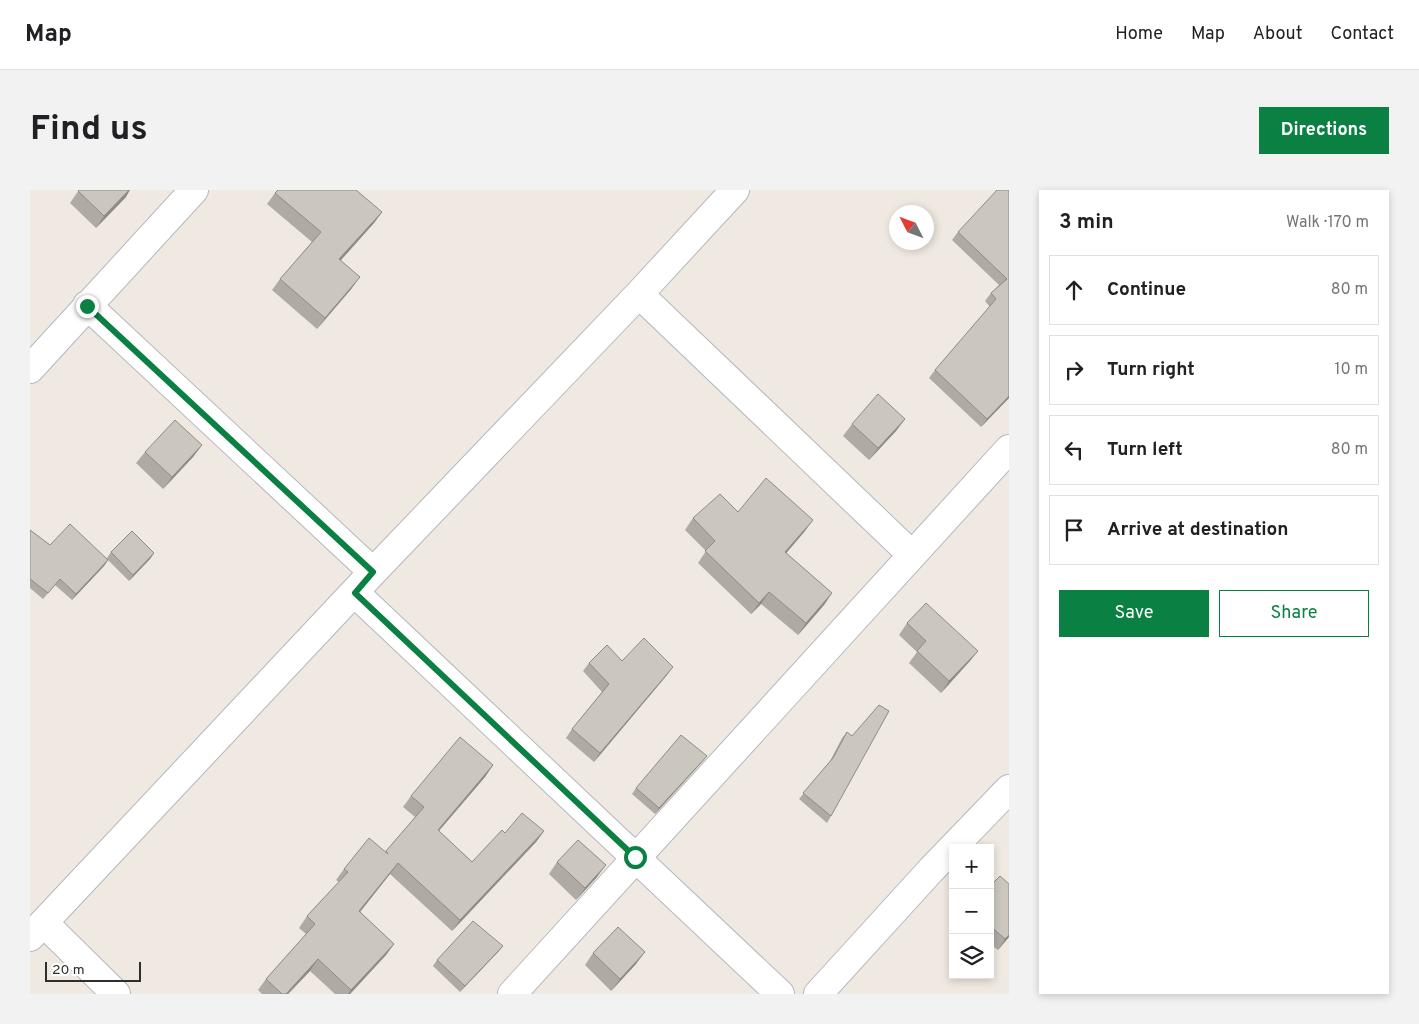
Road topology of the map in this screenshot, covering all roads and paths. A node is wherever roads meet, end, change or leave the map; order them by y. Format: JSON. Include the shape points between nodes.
{"nodes":[{"id":1,"x":194,"y":190,"type":"edge"},
{"id":2,"x":736,"y":190,"type":"edge"},
{"id":3,"x":639,"y":294,"type":"junction"},
{"id":4,"x":87,"y":306,"type":"junction"},
{"id":5,"x":30,"y":369,"type":"edge"},
{"id":6,"x":1009,"y":449,"type":"edge"},
{"id":7,"x":912,"y":555,"type":"junction"},
{"id":8,"x":373,"y":572,"type":"junction"},
{"id":9,"x":355,"y":593,"type":"junction"},
{"id":10,"x":1009,"y":789,"type":"edge"},
{"id":11,"x":635,"y":857,"type":"junction"},
{"id":12,"x":37,"y":930,"type":"edge"},
{"id":13,"x":116,"y":994,"type":"edge"},
{"id":14,"x":512,"y":994,"type":"edge"},
{"id":15,"x":780,"y":994,"type":"edge"},
{"id":16,"x":818,"y":994,"type":"edge"}],
"edges":[{"from":1,"to":4,"type":"street"},
{"from":2,"to":3,"type":"street"},
{"from":3,"to":7,"type":"street"},
{"from":3,"to":8,"type":"street"},
{"from":4,"to":5,"type":"street"},
{"from":4,"to":8,"type":"street"},
{"from":6,"to":7,"type":"street"},
{"from":7,"to":11,"type":"street"},
{"from":8,"to":9,"type":"street"},
{"from":9,"to":11,"type":"street"},
{"from":9,"to":12,"type":"street"},
{"from":10,"to":16,"type":"street"},
{"from":11,"to":14,"type":"street"},
{"from":11,"to":15,"type":"street"},
{"from":12,"to":13,"type":"street"}]}
